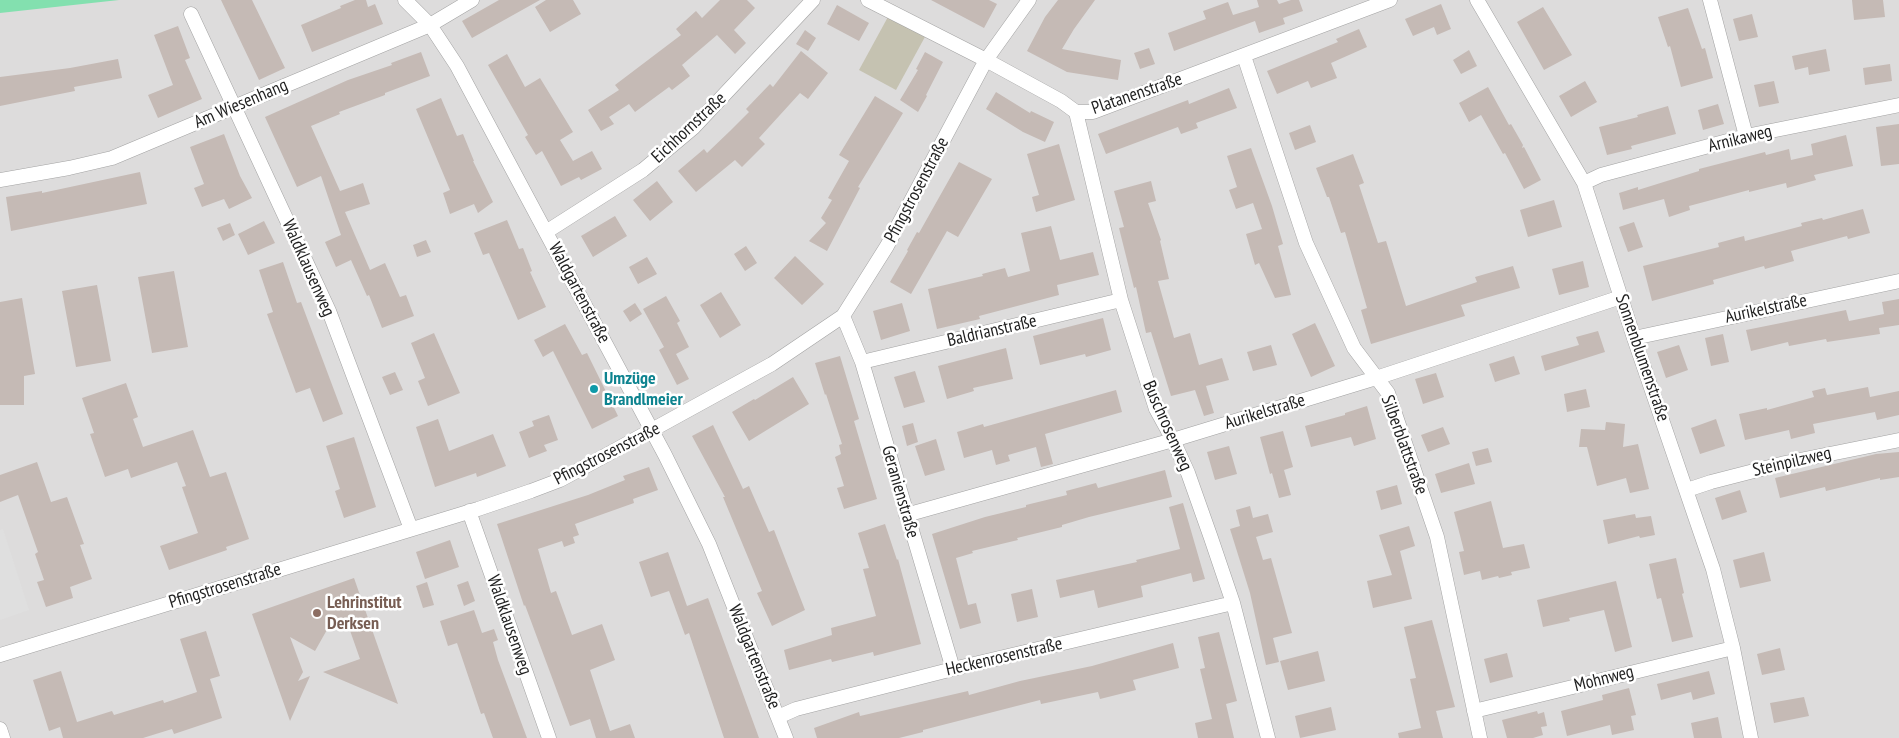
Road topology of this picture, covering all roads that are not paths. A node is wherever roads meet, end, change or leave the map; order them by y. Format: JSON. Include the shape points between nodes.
{"nodes":[{"id":1,"x":405,"y":0,"type":"edge"},
{"id":2,"x":472,"y":0,"type":"edge"},
{"id":3,"x":813,"y":0,"type":"edge"},
{"id":4,"x":868,"y":0,"type":"edge"},
{"id":5,"x":1029,"y":0,"type":"edge"},
{"id":6,"x":1390,"y":0,"type":"edge"},
{"id":7,"x":1477,"y":0,"type":"edge"},
{"id":8,"x":1710,"y":0,"type":"edge"},
{"id":9,"x":191,"y":14,"type":"dead end"},
{"id":10,"x":430,"y":25,"type":"junction"},
{"id":11,"x":1244,"y":56,"type":"junction"},
{"id":12,"x":986,"y":60,"type":"junction"},
{"id":13,"x":1899,"y":105,"type":"edge"},
{"id":14,"x":234,"y":106,"type":"junction"},
{"id":15,"x":1076,"y":112,"type":"junction"},
{"id":16,"x":1746,"y":136,"type":"junction"},
{"id":17,"x":0,"y":180,"type":"edge"},
{"id":18,"x":1584,"y":184,"type":"junction"},
{"id":19,"x":546,"y":232,"type":"junction"},
{"id":20,"x":1899,"y":281,"type":"edge"},
{"id":21,"x":1621,"y":297,"type":"junction"},
{"id":22,"x":1121,"y":300,"type":"junction"},
{"id":23,"x":843,"y":316,"type":"junction"},
{"id":24,"x":1634,"y":338,"type":"junction"},
{"id":25,"x":862,"y":362,"type":"junction"},
{"id":26,"x":1376,"y":378,"type":"junction"},
{"id":27,"x":652,"y":430,"type":"junction"},
{"id":28,"x":1173,"y":440,"type":"junction"},
{"id":29,"x":1899,"y":440,"type":"edge"},
{"id":30,"x":1687,"y":490,"type":"junction"},
{"id":31,"x":468,"y":512,"type":"junction"},
{"id":32,"x":906,"y":515,"type":"junction"},
{"id":33,"x":411,"y":529,"type":"junction"},
{"id":34,"x":1233,"y":603,"type":"junction"},
{"id":35,"x":1733,"y":648,"type":"junction"},
{"id":36,"x":0,"y":656,"type":"edge"},
{"id":37,"x":953,"y":669,"type":"junction"},
{"id":38,"x":1474,"y":711,"type":"junction"},
{"id":39,"x":778,"y":717,"type":"junction"},
{"id":40,"x":0,"y":729,"type":"edge"},
{"id":41,"x":3,"y":738,"type":"edge"},
{"id":42,"x":549,"y":738,"type":"edge"},
{"id":43,"x":786,"y":738,"type":"edge"},
{"id":44,"x":1268,"y":738,"type":"edge"},
{"id":45,"x":1480,"y":738,"type":"edge"},
{"id":46,"x":1751,"y":738,"type":"edge"}],
"edges":[{"from":1,"to":10,"type":"street","name":"Waldgartenstraße"},
{"from":2,"to":10,"type":"street","name":"Am Wiesenhang"},
{"from":3,"to":19,"type":"street","name":"Eichhornstraße","via":[[693,128],[643,170]]},
{"from":4,"to":12,"type":"street","name":"Platanenstraße"},
{"from":5,"to":12,"type":"street","name":"Pfingstrosenstraße"},
{"from":6,"to":11,"type":"street","name":"Platanenstraße"},
{"from":7,"to":18,"type":"street","name":"Sonnenblumenstraße"},
{"from":8,"to":16,"type":"street"},
{"from":9,"to":14,"type":"street","name":"Waldklausenweg"},
{"from":10,"to":14,"type":"street","name":"Am Wiesenhang"},
{"from":10,"to":19,"type":"street","name":"Waldgartenstraße","via":[[458,66]]},
{"from":11,"to":15,"type":"street","name":"Platanenstraße","via":[[1093,112]]},
{"from":11,"to":26,"type":"street","name":"Silberblattstraße","via":[[1306,243],[1354,348]]},
{"from":12,"to":15,"type":"street","name":"Platanenstraße"},
{"from":12,"to":23,"type":"street","name":"Pfingstrosenstraße","via":[[887,246]]},
{"from":13,"to":16,"type":"street","name":"Arnikaweg"},
{"from":14,"to":17,"type":"street","name":"Am Wiesenhang","via":[[112,158]]},
{"from":14,"to":33,"type":"street","name":"Waldklausenweg","via":[[329,311]]},
{"from":15,"to":22,"type":"street","name":"Buschrosenweg"},
{"from":16,"to":18,"type":"street","name":"Arnikaweg","via":[[1601,175]]},
{"from":18,"to":21,"type":"street","name":"Sonnenblumenstraße"},
{"from":19,"to":27,"type":"street","name":"Waldgartenstraße"},
{"from":20,"to":24,"type":"street","name":"Aurikelstraße"},
{"from":21,"to":24,"type":"street","name":"Sonnenblumenstraße"},
{"from":21,"to":26,"type":"street","name":"Aurikelstraße"},
{"from":22,"to":25,"type":"street","name":"Baldrianstraße"},
{"from":22,"to":28,"type":"street","name":"Buschrosenweg","via":[[1156,409]]},
{"from":23,"to":25,"type":"street","name":"Geranienstraße"},
{"from":23,"to":27,"type":"street","name":"Pfingstrosenstraße","via":[[764,368]]},
{"from":24,"to":30,"type":"street","name":"Sonnenblumenstraße"},
{"from":25,"to":32,"type":"street","name":"Geranienstraße"},
{"from":26,"to":28,"type":"street","name":"Aurikelstraße"},
{"from":26,"to":38,"type":"street","name":"Silberblattstraße","via":[[1388,393],[1437,538]]},
{"from":27,"to":31,"type":"street","name":"Pfingstrosenstraße","via":[[560,480]]},
{"from":27,"to":39,"type":"street","name":"Waldgartenstraße","via":[[709,544]]},
{"from":28,"to":32,"type":"street","name":"Aurikelstraße"},
{"from":28,"to":34,"type":"street","name":"Buschrosenweg","via":[[1188,473]]},
{"from":29,"to":30,"type":"street","name":"Steinpilzweg","via":[[1785,462]]},
{"from":30,"to":35,"type":"street","name":"Sonnenblumenstraße","via":[[1713,569]]},
{"from":31,"to":33,"type":"street","name":"Pfingstrosenstraße"},
{"from":31,"to":42,"type":"street","name":"Waldklausenweg"},
{"from":32,"to":37,"type":"street","name":"Geranienstraße"},
{"from":33,"to":36,"type":"street","name":"Pfingstrosenstraße"},
{"from":34,"to":37,"type":"street","name":"Heckenrosenstraße"},
{"from":34,"to":44,"type":"street","name":"Buschrosenweg"},
{"from":35,"to":38,"type":"street","name":"Mohnweg"},
{"from":35,"to":46,"type":"street","name":"Sonnenblumenstraße"},
{"from":37,"to":39,"type":"street","name":"Heckenrosenstraße","via":[[796,709]]},
{"from":38,"to":45,"type":"street","name":"Silberblattstraße"},
{"from":39,"to":43,"type":"street","name":"Waldgartenstraße"},
{"from":40,"to":41,"type":"street"}]}
